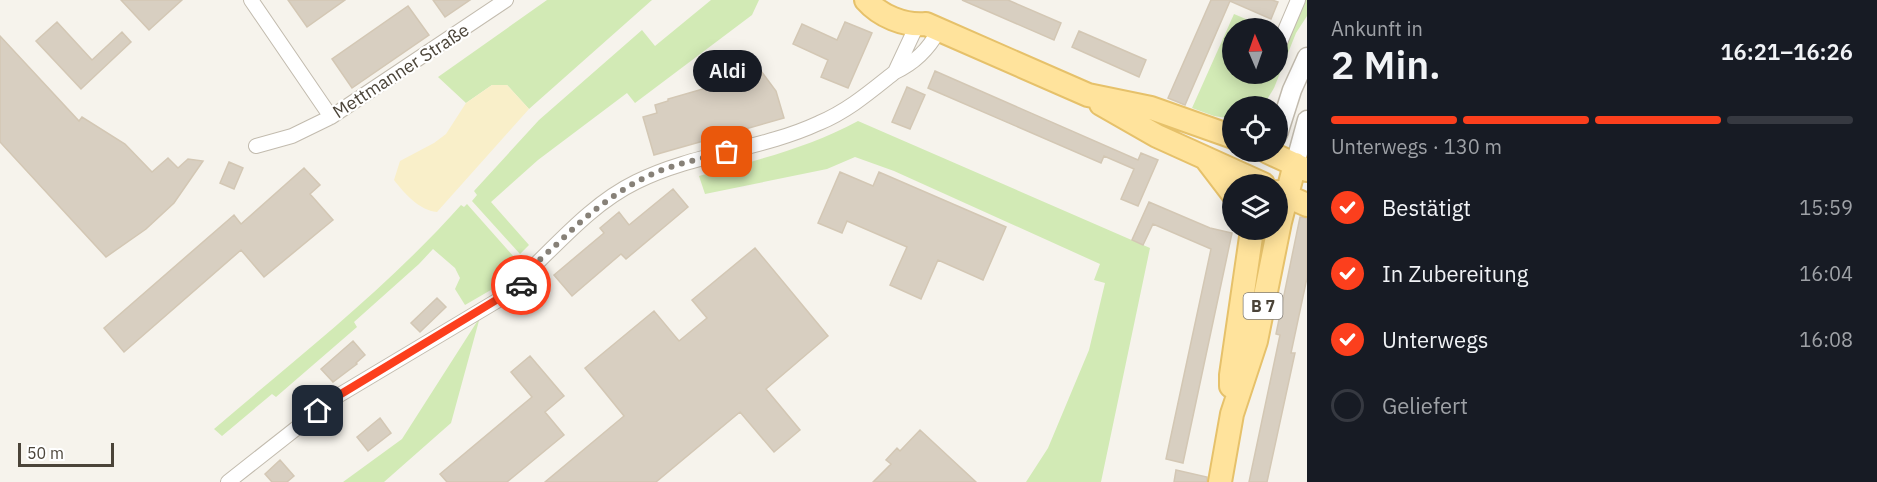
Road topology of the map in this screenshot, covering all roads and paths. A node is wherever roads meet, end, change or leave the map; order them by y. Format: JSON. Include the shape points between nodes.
{"nodes":[{"id":1,"x":251,"y":0,"type":"edge"},
{"id":2,"x":506,"y":0,"type":"edge"},
{"id":3,"x":866,"y":0,"type":"edge"},
{"id":4,"x":887,"y":0,"type":"edge"},
{"id":5,"x":1298,"y":0,"type":"edge"},
{"id":6,"x":1288,"y":24,"type":"edge"},
{"id":7,"x":927,"y":26,"type":"junction"},
{"id":8,"x":1307,"y":57,"type":"edge"},
{"id":9,"x":895,"y":72,"type":"junction"},
{"id":10,"x":1292,"y":90,"type":"junction"},
{"id":11,"x":1088,"y":95,"type":"junction"},
{"id":12,"x":1287,"y":96,"type":"edge"},
{"id":13,"x":1288,"y":102,"type":"edge"},
{"id":14,"x":331,"y":117,"type":"junction"},
{"id":15,"x":1307,"y":120,"type":"edge"},
{"id":16,"x":1222,"y":131,"type":"edge"},
{"id":17,"x":256,"y":146,"type":"dead end"},
{"id":18,"x":1288,"y":158,"type":"edge"},
{"id":19,"x":1206,"y":159,"type":"junction"},
{"id":20,"x":1301,"y":167,"type":"edge"},
{"id":21,"x":1240,"y":174,"type":"edge"},
{"id":22,"x":1222,"y":180,"type":"edge"},
{"id":23,"x":1288,"y":185,"type":"edge"},
{"id":24,"x":1288,"y":197,"type":"edge"},
{"id":25,"x":1307,"y":205,"type":"edge"},
{"id":26,"x":1251,"y":240,"type":"edge"},
{"id":27,"x":1274,"y":240,"type":"edge"},
{"id":28,"x":1232,"y":414,"type":"junction"},
{"id":29,"x":228,"y":482,"type":"edge"},
{"id":30,"x":1220,"y":482,"type":"edge"}],
"edges":[{"from":1,"to":14,"type":"street"},
{"from":2,"to":14,"type":"street","name":"Mettmanner Straße"},
{"from":3,"to":7,"type":"main road","via":[[875,10],[910,25]]},
{"from":4,"to":7,"type":"main road","via":[[918,12]]},
{"from":5,"to":6,"type":"street"},
{"from":7,"to":9,"type":"street"},
{"from":7,"to":9,"type":"street","via":[[927,50]]},
{"from":7,"to":11,"type":"main road"},
{"from":8,"to":10,"type":"street"},
{"from":9,"to":29,"type":"street","via":[[845,111],[818,124],[659,171],[611,197],[531,269],[520,287],[336,397]]},
{"from":10,"to":12,"type":"street"},
{"from":10,"to":13,"type":"street"},
{"from":11,"to":16,"type":"main road","via":[[1151,108]]},
{"from":11,"to":19,"type":"main road","via":[[1110,111]]},
{"from":14,"to":17,"type":"street","name":"Mettmanner Straße","via":[[292,136]]},
{"from":15,"to":20,"type":"street"},
{"from":18,"to":20,"type":"main road"},
{"from":19,"to":21,"type":"main road"},
{"from":19,"to":22,"type":"main road"},
{"from":20,"to":23,"type":"main road","number":"B 7"},
{"from":24,"to":25,"type":"main road"},
{"from":26,"to":28,"type":"main road","number":"B 7","via":[[1231,375]]},
{"from":27,"to":28,"type":"main road","number":"B 7","via":[[1256,340]]},
{"from":28,"to":30,"type":"main road","number":"B 7"}]}
